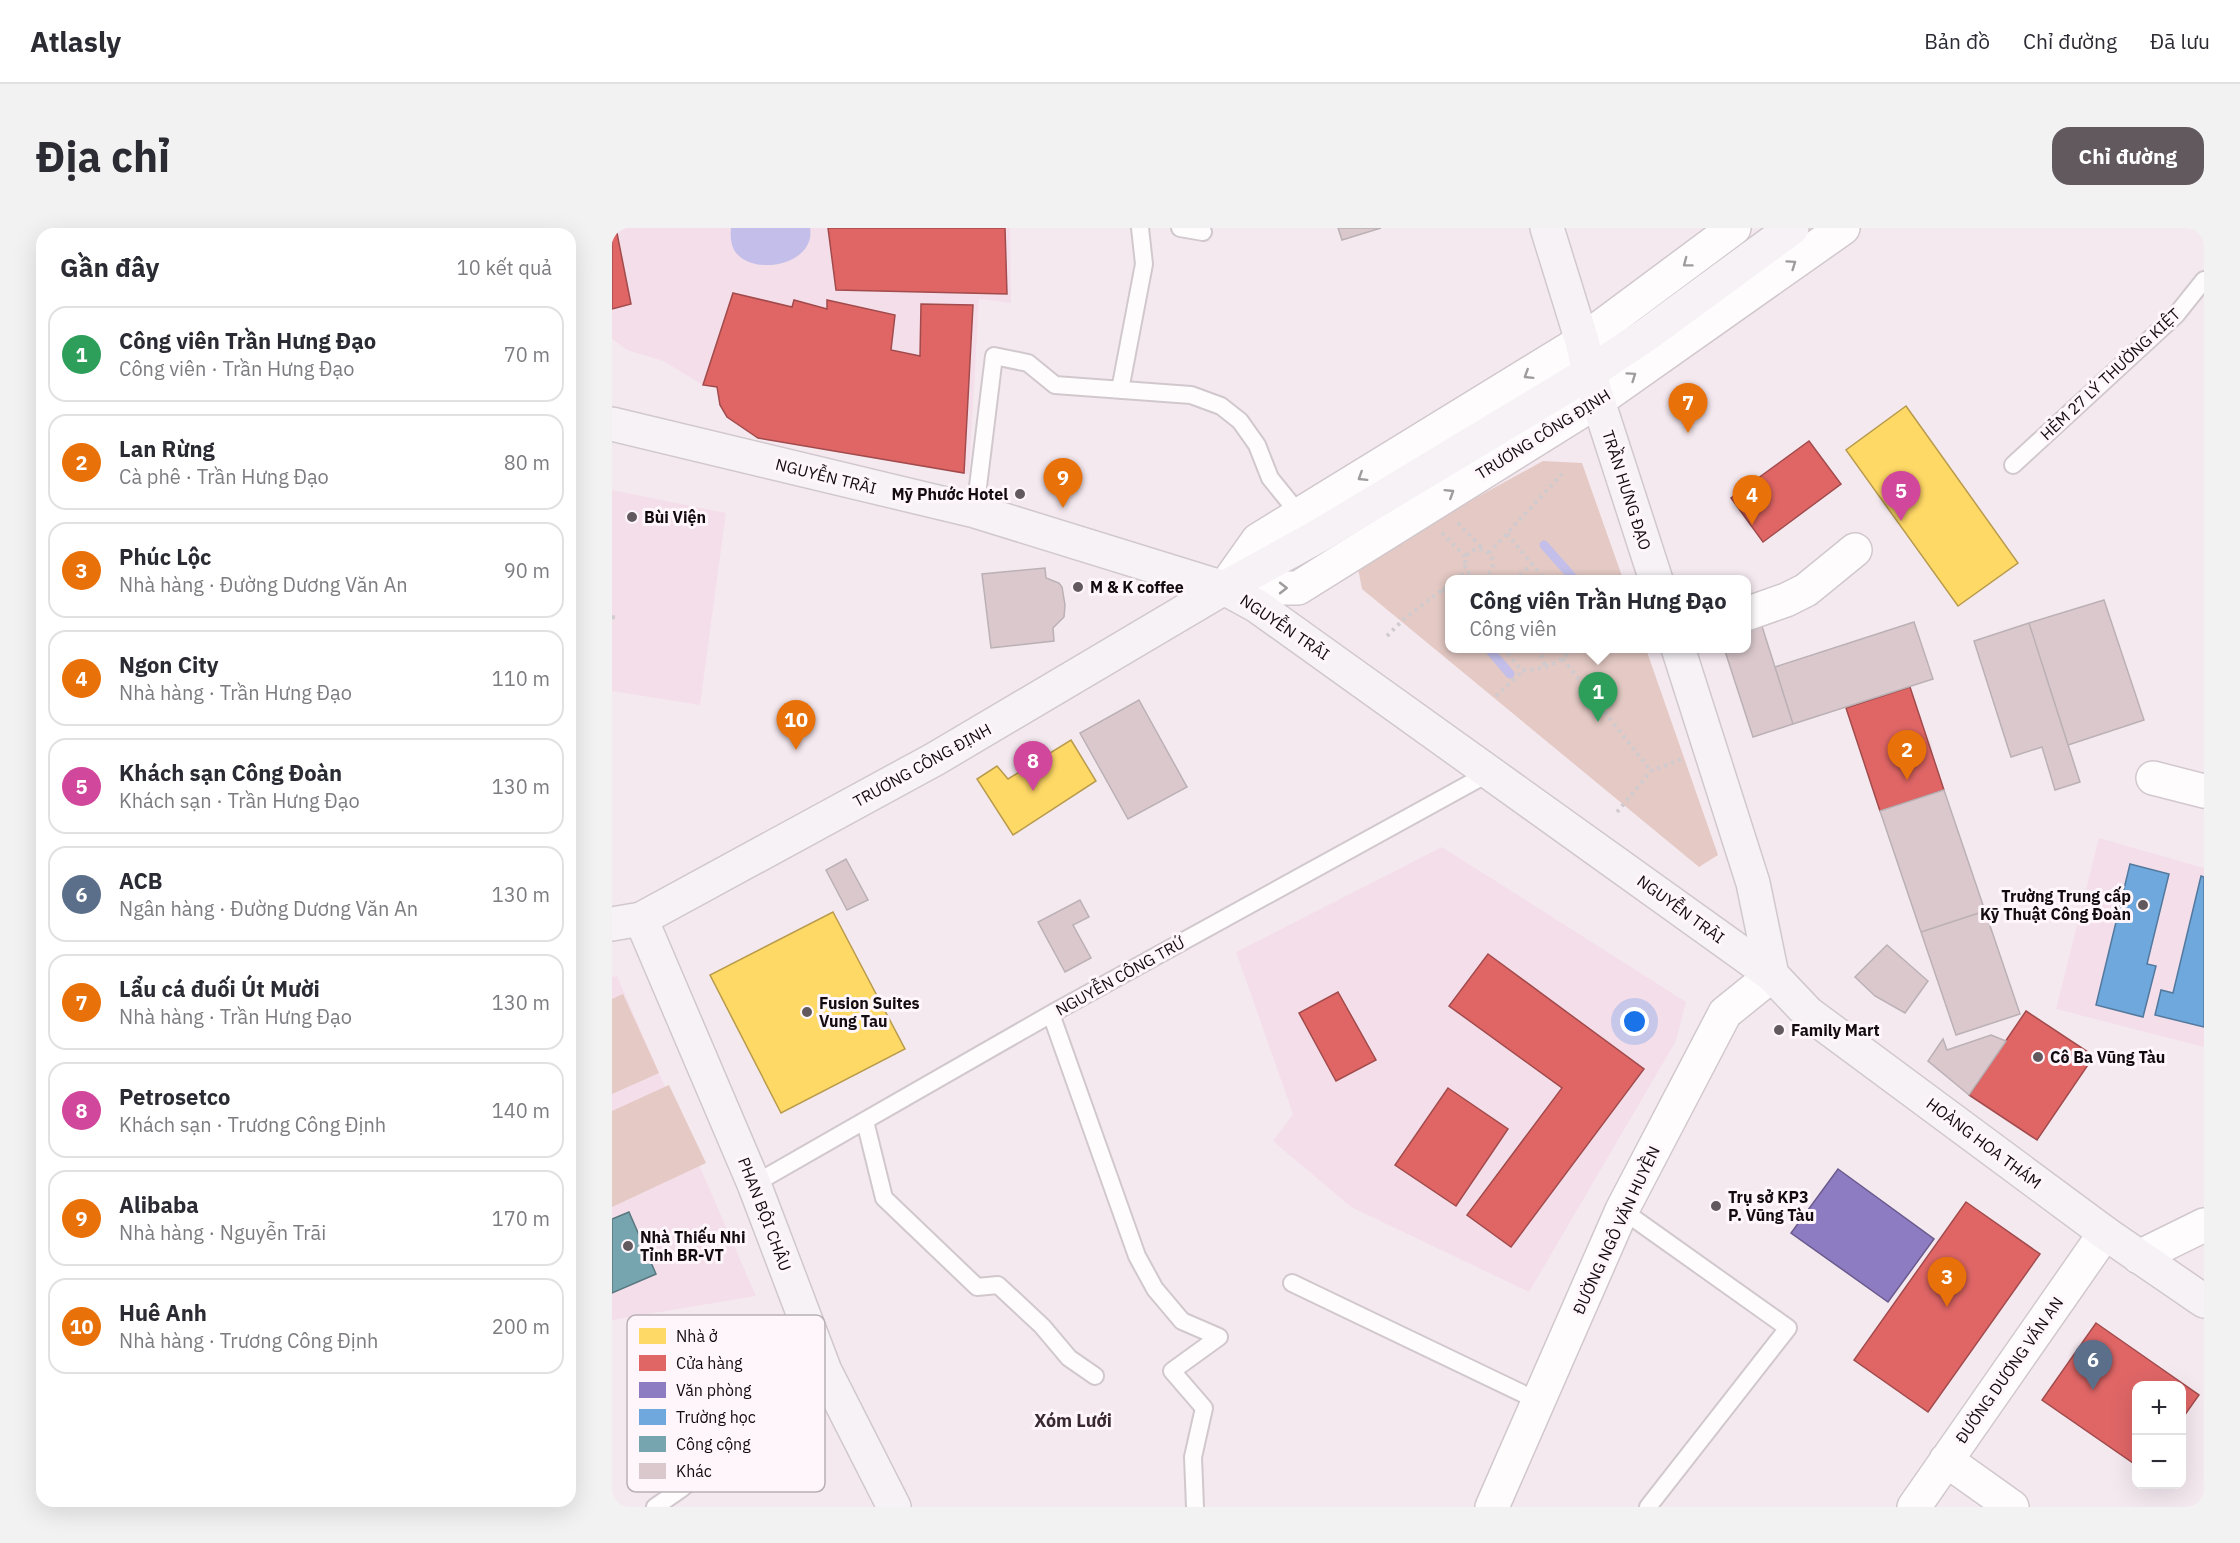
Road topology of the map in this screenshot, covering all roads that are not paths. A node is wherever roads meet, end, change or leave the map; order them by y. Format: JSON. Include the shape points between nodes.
{"nodes":[{"id":1,"x":1140,"y":228,"type":"edge"},
{"id":2,"x":1180,"y":228,"type":"edge"},
{"id":3,"x":1547,"y":228,"type":"edge"},
{"id":4,"x":1734,"y":228,"type":"edge"},
{"id":5,"x":1792,"y":228,"type":"edge"},
{"id":6,"x":1843,"y":228,"type":"edge"},
{"id":7,"x":1203,"y":232,"type":"dead end"},
{"id":8,"x":2204,"y":280,"type":"edge"},
{"id":9,"x":1582,"y":341,"type":"junction"},
{"id":10,"x":1594,"y":387,"type":"junction"},
{"id":11,"x":1120,"y":390,"type":"junction"},
{"id":12,"x":612,"y":424,"type":"edge"},
{"id":13,"x":2013,"y":465,"type":"dead end"},
{"id":14,"x":975,"y":511,"type":"junction"},
{"id":15,"x":1300,"y":515,"type":"junction"},
{"id":16,"x":1855,"y":550,"type":"dead end"},
{"id":17,"x":1655,"y":575,"type":"edge"},
{"id":18,"x":1224,"y":588,"type":"junction"},
{"id":19,"x":1751,"y":612,"type":"edge"},
{"id":20,"x":1680,"y":653,"type":"edge"},
{"id":21,"x":1489,"y":773,"type":"junction"},
{"id":22,"x":2153,"y":778,"type":"dead end"},
{"id":23,"x":2204,"y":791,"type":"edge"},
{"id":24,"x":626,"y":922,"type":"edge"},
{"id":25,"x":1772,"y":975,"type":"junction"},
{"id":26,"x":1051,"y":1014,"type":"junction"},
{"id":27,"x":865,"y":1121,"type":"junction"},
{"id":28,"x":754,"y":1184,"type":"junction"},
{"id":29,"x":1622,"y":1210,"type":"junction"},
{"id":30,"x":2204,"y":1225,"type":"edge"},
{"id":31,"x":2105,"y":1233,"type":"junction"},
{"id":32,"x":2139,"y":1257,"type":"junction"},
{"id":33,"x":1292,"y":1283,"type":"dead end"},
{"id":34,"x":2204,"y":1301,"type":"edge"},
{"id":35,"x":804,"y":1315,"type":"edge"},
{"id":36,"x":825,"y":1371,"type":"edge"},
{"id":37,"x":1095,"y":1376,"type":"dead end"},
{"id":38,"x":1538,"y":1401,"type":"junction"},
{"id":39,"x":1946,"y":1460,"type":"junction"},
{"id":40,"x":677,"y":1492,"type":"edge"},
{"id":41,"x":655,"y":1507,"type":"edge"},
{"id":42,"x":894,"y":1507,"type":"edge"},
{"id":43,"x":1195,"y":1507,"type":"edge"},
{"id":44,"x":1492,"y":1507,"type":"edge"},
{"id":45,"x":1648,"y":1507,"type":"edge"},
{"id":46,"x":1914,"y":1507,"type":"edge"},
{"id":47,"x":2012,"y":1507,"type":"edge"}],
"edges":[{"from":1,"to":11,"type":"lane","via":[[1144,264]]},
{"from":2,"to":7,"type":"lane"},
{"from":3,"to":9,"type":"main road","name":"TRẦN HƯNG ĐẠO"},
{"from":4,"to":9,"type":"street","name":"TRƯƠNG CÔNG ĐỊNH","one_way":true},
{"from":5,"to":10,"type":"main road","name":"TRƯƠNG CÔNG ĐỊNH","via":[[1646,334]]},
{"from":10,"to":6,"type":"street","name":"TRƯƠNG CÔNG ĐỊNH","one_way":true},
{"from":8,"to":13,"type":"lane","name":"HẺM 27 LÝ THƯỜNG KIỆT","via":[[2176,315]]},
{"from":9,"to":10,"type":"main road","name":"TRẦN HƯNG ĐẠO"},
{"from":9,"to":15,"type":"street","name":"TRƯƠNG CÔNG ĐỊNH","one_way":true},
{"from":10,"to":17,"type":"main road","name":"TRẦN HƯNG ĐẠO"},
{"from":10,"to":18,"type":"main road","name":"TRƯƠNG CÔNG ĐỊNH"},
{"from":11,"to":14,"type":"lane","via":[[1055,385],[1028,363],[994,356]]},
{"from":11,"to":15,"type":"lane","via":[[1191,395],[1221,406],[1240,421],[1257,445],[1270,478]]},
{"from":12,"to":14,"type":"main road","name":"NGUYỄN TRÃI"},
{"from":14,"to":18,"type":"main road","name":"NGUYỄN TRÃI"},
{"from":15,"to":18,"type":"street","name":"TRƯƠNG CÔNG ĐỊNH","via":[[1258,540]]},
{"from":16,"to":19,"type":"street","via":[[1806,590]]},
{"from":18,"to":21,"type":"main road","name":"NGUYỄN TRÃI","via":[[1257,606]]},
{"from":18,"to":24,"type":"main road","name":"TRƯƠNG CÔNG ĐỊNH","via":[[935,759]]},
{"from":20,"to":25,"type":"main road","via":[[1753,884]]},
{"from":21,"to":25,"type":"main road","name":"NGUYỄN TRÃI"},
{"from":21,"to":26,"type":"lane","name":"NGUYỄN CÔNG TRỨ"},
{"from":22,"to":23,"type":"street"},
{"from":24,"to":28,"type":"main road","name":"PHAN BỘI CHÂU"},
{"from":25,"to":29,"type":"street","name":"ĐƯỜNG NGÔ VĂN HUYỀN","via":[[1725,1013]]},
{"from":25,"to":31,"type":"main road","name":"HOÀNG HOA THÁM","via":[[1808,1013]]},
{"from":26,"to":27,"type":"lane","name":"NGUYỄN CÔNG TRỨ"},
{"from":26,"to":43,"type":"lane","via":[[1137,1256],[1155,1288],[1182,1321],[1219,1337],[1172,1371],[1204,1408],[1193,1457]]},
{"from":27,"to":28,"type":"lane","name":"NGUYỄN CÔNG TRỨ"},
{"from":27,"to":37,"type":"lane","via":[[884,1198],[976,1287],[998,1285],[1069,1358]]},
{"from":28,"to":35,"type":"main road","name":"PHAN BỘI CHÂU"},
{"from":29,"to":38,"type":"street","name":"ĐƯỜNG NGÔ VĂN HUYỀN"},
{"from":29,"to":45,"type":"lane","via":[[1788,1328]]},
{"from":30,"to":32,"type":"street"},
{"from":31,"to":32,"type":"main road","name":"HOÀNG HOA THÁM"},
{"from":31,"to":39,"type":"street","name":"ĐƯỜNG DƯƠNG VĂN AN"},
{"from":32,"to":34,"type":"main road","name":"HOÀNG HOA THÁM"},
{"from":33,"to":38,"type":"lane"},
{"from":36,"to":42,"type":"main road","name":"PHAN BỘI CHÂU"},
{"from":38,"to":44,"type":"street","name":"ĐƯỜNG NGÔ VĂN HUYỀN"},
{"from":39,"to":46,"type":"street","name":"ĐƯỜNG DƯƠNG VĂN AN"},
{"from":39,"to":47,"type":"street"},
{"from":40,"to":41,"type":"lane"}]}
